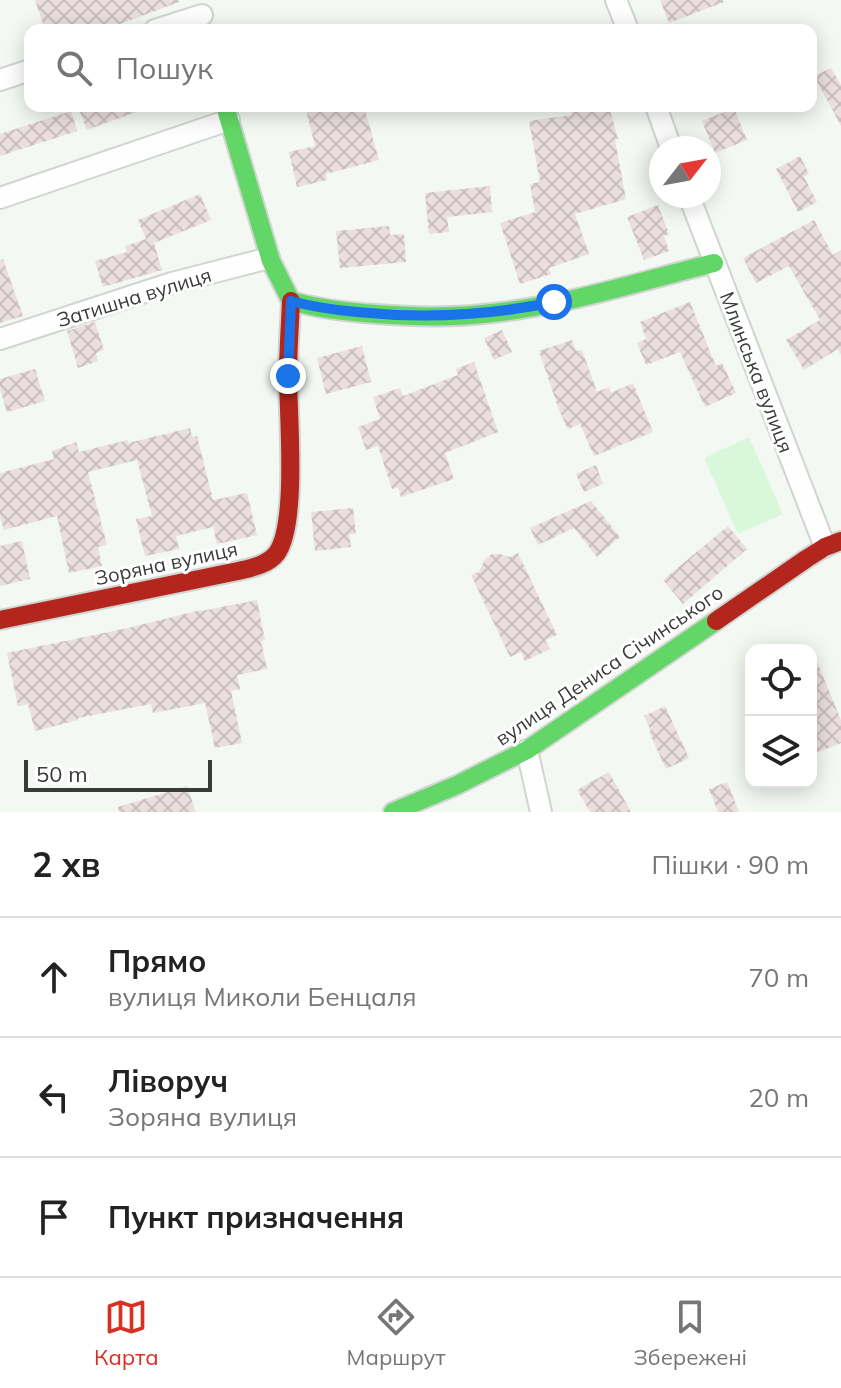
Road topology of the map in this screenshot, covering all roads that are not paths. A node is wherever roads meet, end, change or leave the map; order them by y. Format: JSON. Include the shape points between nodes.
{"nodes":[{"id":1,"x":616,"y":0,"type":"edge"},
{"id":2,"x":203,"y":15,"type":"edge"},
{"id":3,"x":174,"y":24,"type":"edge"},
{"id":4,"x":626,"y":24,"type":"edge"},
{"id":5,"x":24,"y":72,"type":"edge"},
{"id":6,"x":0,"y":80,"type":"edge"},
{"id":7,"x":658,"y":112,"type":"edge"},
{"id":8,"x":227,"y":113,"type":"edge"},
{"id":9,"x":667,"y":136,"type":"edge"},
{"id":10,"x":0,"y":198,"type":"edge"},
{"id":11,"x":693,"y":208,"type":"edge"},
{"id":12,"x":269,"y":258,"type":"junction"},
{"id":13,"x":714,"y":263,"type":"junction"},
{"id":14,"x":291,"y":301,"type":"junction"},
{"id":15,"x":0,"y":339,"type":"edge"},
{"id":16,"x":833,"y":544,"type":"edge"},
{"id":17,"x":0,"y":620,"type":"edge"},
{"id":18,"x":527,"y":750,"type":"junction"},
{"id":19,"x":393,"y":812,"type":"edge"},
{"id":20,"x":541,"y":812,"type":"edge"}],
"edges":[{"from":1,"to":4,"type":"street"},
{"from":2,"to":3,"type":"street"},
{"from":5,"to":6,"type":"street"},
{"from":7,"to":9,"type":"street"},
{"from":8,"to":10,"type":"street"},
{"from":8,"to":12,"type":"street"},
{"from":11,"to":13,"type":"street","name":"Млинська вулиця"},
{"from":12,"to":14,"type":"street"},
{"from":12,"to":15,"type":"street","name":"Затишна вулиця","via":[[172,283]]},
{"from":13,"to":14,"type":"street","via":[[509,311],[458,316],[399,316]]},
{"from":13,"to":16,"type":"street","name":"Млинська вулиця"},
{"from":14,"to":17,"type":"street","name":"Зоряна вулиця","via":[[290,473],[285,533],[277,553],[238,571]]},
{"from":16,"to":18,"type":"street","name":"вулиця Дениса Січинського"},
{"from":18,"to":19,"type":"street","name":"вулиця Дениса Січинського"},
{"from":18,"to":20,"type":"street"}]}
